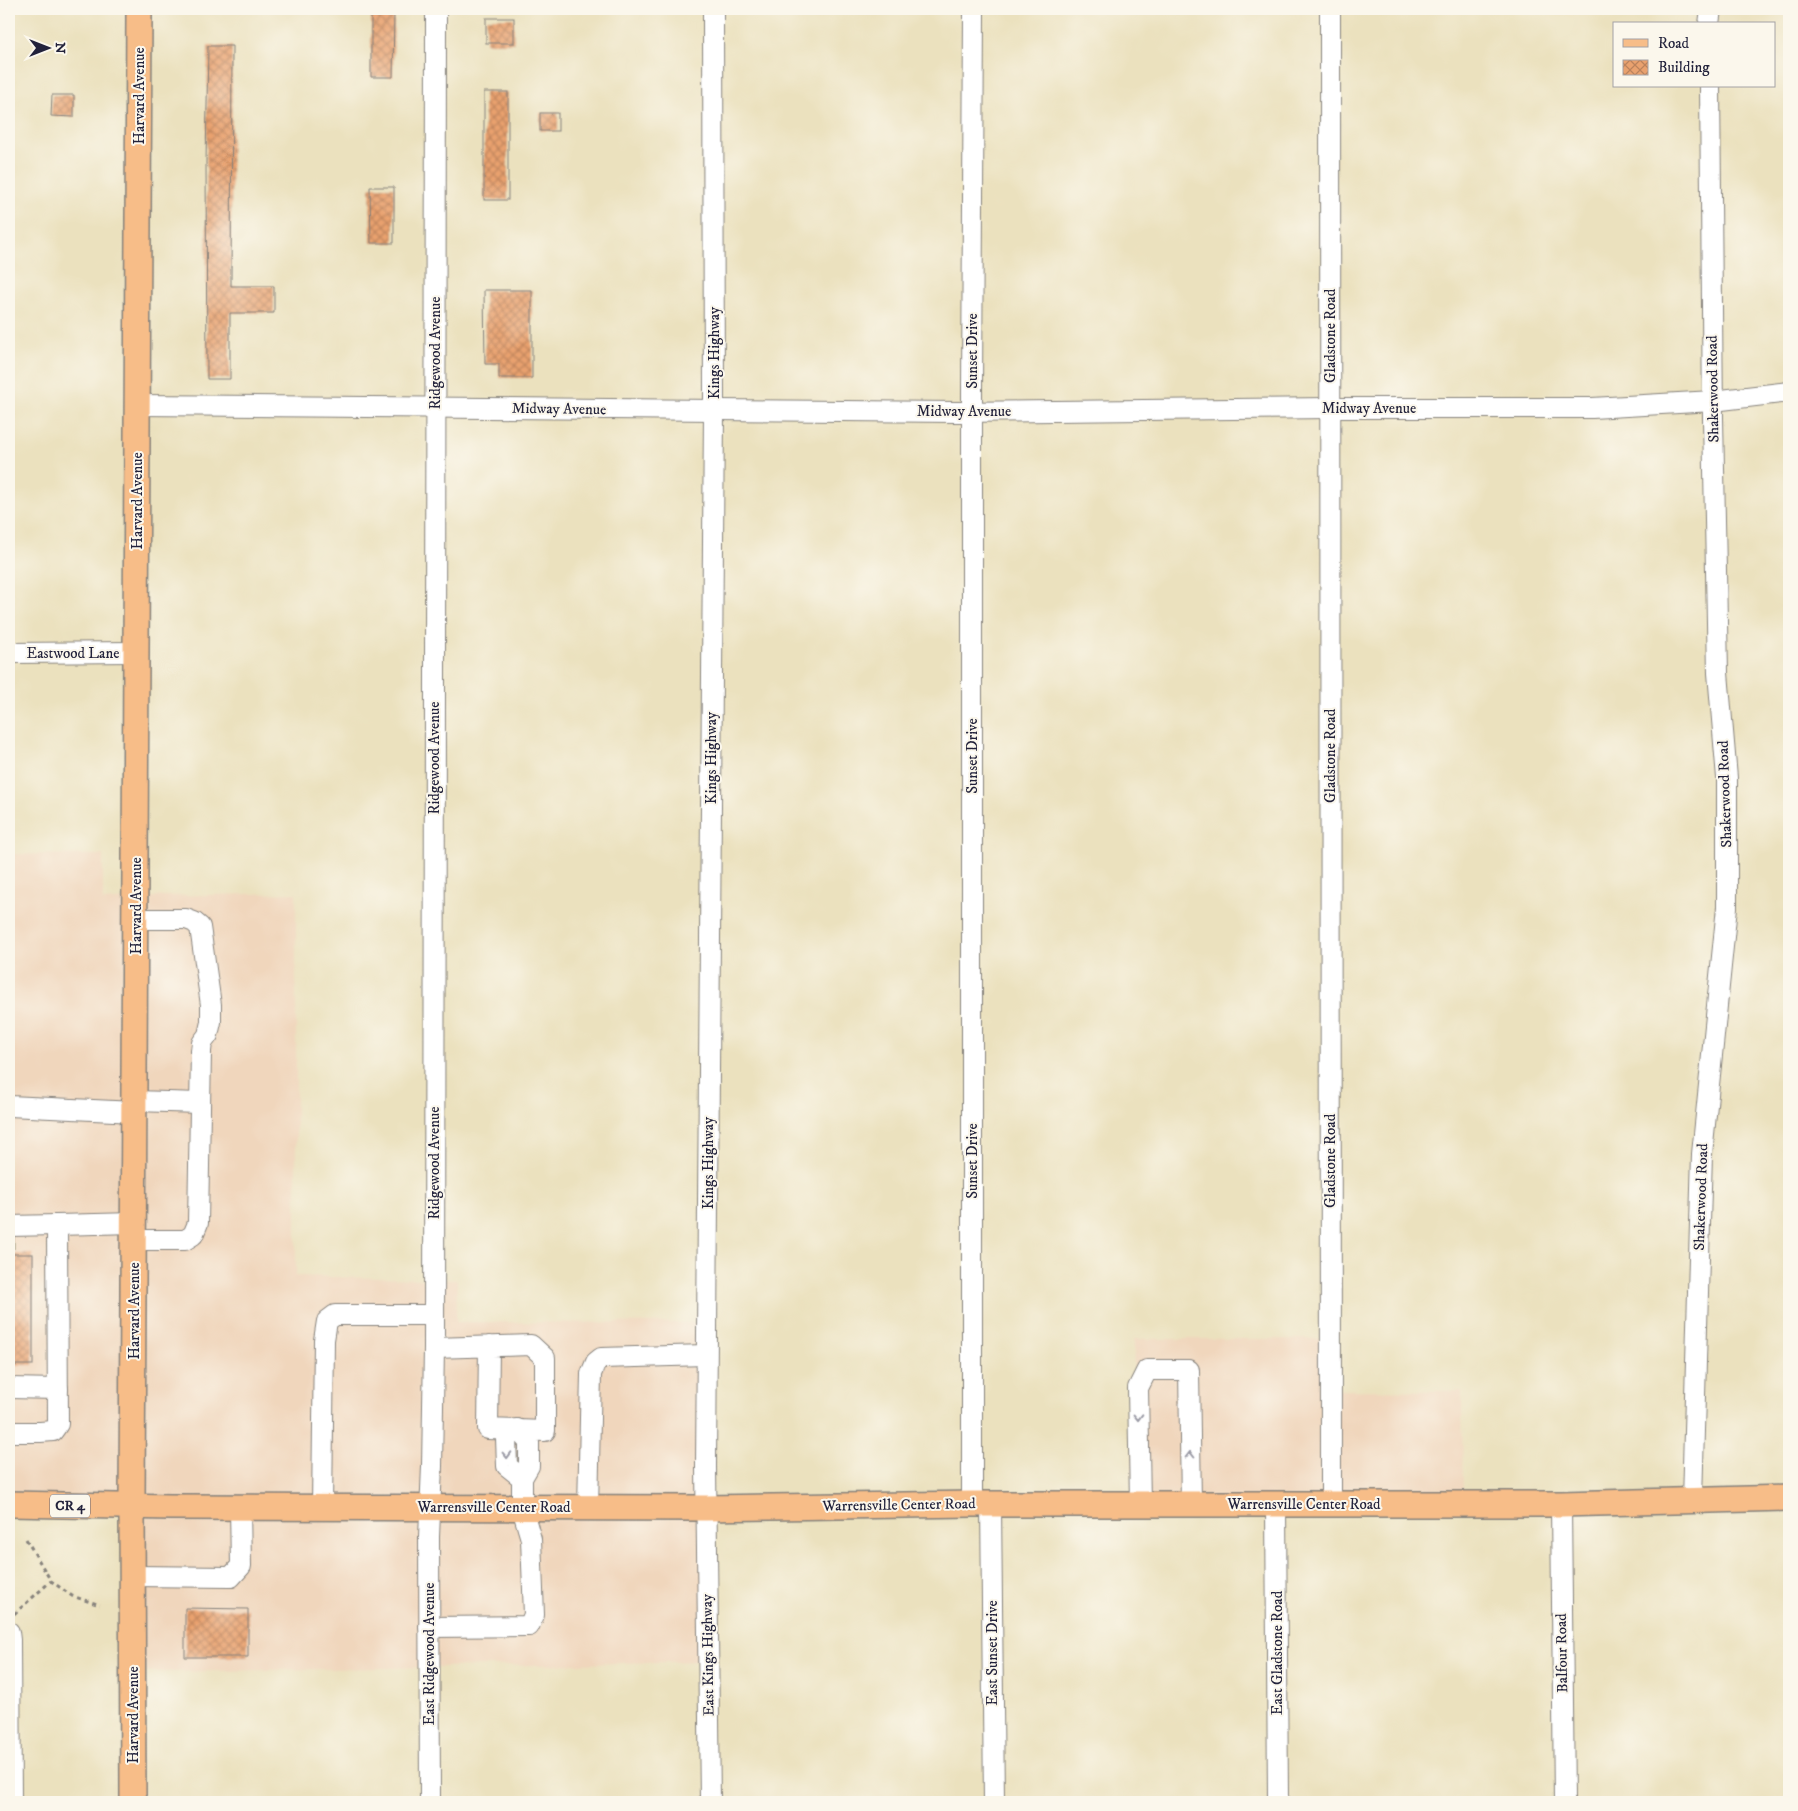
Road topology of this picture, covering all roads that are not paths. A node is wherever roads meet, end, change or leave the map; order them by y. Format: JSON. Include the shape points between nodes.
{"nodes":[{"id":1,"x":139,"y":9,"type":"edge"},
{"id":2,"x":436,"y":9,"type":"edge"},
{"id":3,"x":713,"y":9,"type":"edge"},
{"id":4,"x":974,"y":9,"type":"edge"},
{"id":5,"x":1330,"y":9,"type":"edge"},
{"id":6,"x":1711,"y":9,"type":"edge"},
{"id":7,"x":1709,"y":22,"type":"edge"},
{"id":8,"x":1710,"y":88,"type":"edge"},
{"id":9,"x":1789,"y":392,"type":"edge"},
{"id":10,"x":1713,"y":401,"type":"junction"},
{"id":11,"x":137,"y":405,"type":"junction"},
{"id":12,"x":435,"y":408,"type":"junction"},
{"id":13,"x":1330,"y":408,"type":"junction"},
{"id":14,"x":714,"y":411,"type":"junction"},
{"id":15,"x":972,"y":412,"type":"junction"},
{"id":16,"x":137,"y":652,"type":"junction"},
{"id":17,"x":9,"y":653,"type":"edge"},
{"id":18,"x":136,"y":919,"type":"junction"},
{"id":19,"x":200,"y":1103,"type":"junction"},
{"id":20,"x":9,"y":1106,"type":"edge"},
{"id":21,"x":135,"y":1106,"type":"junction"},
{"id":22,"x":57,"y":1231,"type":"junction"},
{"id":23,"x":12,"y":1232,"type":"tunnel mouth"},
{"id":24,"x":134,"y":1232,"type":"junction"},
{"id":25,"x":433,"y":1315,"type":"junction"},
{"id":26,"x":488,"y":1346,"type":"junction"},
{"id":27,"x":434,"y":1348,"type":"junction"},
{"id":28,"x":706,"y":1355,"type":"junction"},
{"id":29,"x":9,"y":1388,"type":"edge"},
{"id":30,"x":58,"y":1388,"type":"junction"},
{"id":31,"x":517,"y":1429,"type":"junction"},
{"id":32,"x":9,"y":1432,"type":"edge"},
{"id":33,"x":1789,"y":1498,"type":"edge"},
{"id":34,"x":1692,"y":1500,"type":"junction"},
{"id":35,"x":9,"y":1504,"type":"edge"},
{"id":36,"x":982,"y":1504,"type":"junction"},
{"id":37,"x":1140,"y":1504,"type":"junction"},
{"id":38,"x":1191,"y":1504,"type":"junction"},
{"id":39,"x":1276,"y":1504,"type":"junction"},
{"id":40,"x":1331,"y":1504,"type":"junction"},
{"id":41,"x":1561,"y":1504,"type":"junction"},
{"id":42,"x":132,"y":1506,"type":"junction"},
{"id":43,"x":322,"y":1507,"type":"junction"},
{"id":44,"x":430,"y":1507,"type":"junction"},
{"id":45,"x":240,"y":1508,"type":"junction"},
{"id":46,"x":522,"y":1508,"type":"junction"},
{"id":47,"x":588,"y":1508,"type":"junction"},
{"id":48,"x":706,"y":1508,"type":"junction"},
{"id":49,"x":132,"y":1576,"type":"junction"},
{"id":50,"x":429,"y":1627,"type":"junction"},
{"id":51,"x":9,"y":1632,"type":"edge"},
{"id":52,"x":10,"y":1791,"type":"edge"},
{"id":53,"x":133,"y":1802,"type":"edge"},
{"id":54,"x":430,"y":1802,"type":"edge"},
{"id":55,"x":710,"y":1802,"type":"edge"},
{"id":56,"x":994,"y":1802,"type":"edge"},
{"id":57,"x":1278,"y":1802,"type":"edge"},
{"id":58,"x":1564,"y":1802,"type":"edge"}],
"edges":[{"from":1,"to":11,"type":"main road","name":"Harvard Avenue"},
{"from":2,"to":12,"type":"street","name":"Ridgewood Avenue"},
{"from":3,"to":14,"type":"street","name":"Kings Highway"},
{"from":4,"to":15,"type":"street","name":"Sunset Drive"},
{"from":5,"to":13,"type":"street","name":"Gladstone Road"},
{"from":6,"to":7,"type":"street"},
{"from":8,"to":10,"type":"street","name":"Shakerwood Road"},
{"from":9,"to":10,"type":"street","name":"Midway Avenue"},
{"from":10,"to":13,"type":"street","name":"Midway Avenue","via":[[1592,408]]},
{"from":10,"to":34,"type":"street","name":"Shakerwood Road","via":[[1718,674],[1727,778],[1727,907],[1702,1154]]},
{"from":11,"to":12,"type":"street","name":"Midway Avenue"},
{"from":11,"to":16,"type":"main road","name":"Harvard Avenue"},
{"from":12,"to":14,"type":"street","name":"Midway Avenue"},
{"from":12,"to":25,"type":"street","name":"Ridgewood Avenue"},
{"from":13,"to":15,"type":"street","name":"Midway Avenue"},
{"from":13,"to":40,"type":"street","name":"Gladstone Road"},
{"from":14,"to":15,"type":"street","name":"Midway Avenue"},
{"from":14,"to":28,"type":"street","name":"Kings Highway"},
{"from":15,"to":36,"type":"street","name":"Sunset Drive"},
{"from":16,"to":17,"type":"street","name":"Eastwood Lane"},
{"from":16,"to":18,"type":"main road","name":"Harvard Avenue"},
{"from":18,"to":19,"type":"street","via":[[186,919],[200,927],[211,1022],[202,1043]]},
{"from":18,"to":21,"type":"main road","name":"Harvard Avenue"},
{"from":19,"to":21,"type":"street"},
{"from":19,"to":24,"type":"street","via":[[198,1223],[193,1235],[185,1240]]},
{"from":20,"to":21,"type":"street"},
{"from":21,"to":24,"type":"main road","name":"Harvard Avenue"},
{"from":22,"to":23,"type":"street"},
{"from":22,"to":24,"type":"street"},
{"from":22,"to":30,"type":"street"},
{"from":24,"to":42,"type":"main road","name":"Harvard Avenue"},
{"from":25,"to":27,"type":"street","name":"Ridgewood Avenue"},
{"from":25,"to":43,"type":"street","via":[[335,1315],[327,1321]]},
{"from":26,"to":27,"type":"street"},
{"from":26,"to":31,"type":"street","via":[[488,1429]]},
{"from":26,"to":31,"type":"street","via":[[531,1345],[545,1358],[545,1430]]},
{"from":27,"to":44,"type":"street","name":"Ridgewood Avenue"},
{"from":28,"to":47,"type":"street","via":[[601,1358],[596,1362],[590,1374]]},
{"from":28,"to":48,"type":"street","name":"Kings Highway"},
{"from":29,"to":30,"type":"street"},
{"from":30,"to":32,"type":"street","via":[[58,1424],[53,1430]]},
{"from":31,"to":46,"type":"street","via":[[506,1438],[507,1466],[522,1478]]},
{"from":33,"to":34,"type":"main road","name":"Warrensville Center Road","number":"CR 4"},
{"from":34,"to":41,"type":"main road","name":"Warrensville Center Road","number":"CR 4"},
{"from":35,"to":42,"type":"main road","name":"Warrensville Center Road","number":"CR 4"},
{"from":36,"to":37,"type":"main road","name":"Warrensville Center Road","number":"CR 4"},
{"from":36,"to":48,"type":"main road","name":"Warrensville Center Road","number":"CR 4"},
{"from":36,"to":56,"type":"street","name":"East Sunset Drive"},
{"from":37,"to":38,"type":"main road","name":"Warrensville Center Road","number":"CR 4"},
{"from":38,"to":37,"type":"street","one_way":true,"via":[[1189,1370],[1147,1370],[1138,1388]]},
{"from":38,"to":39,"type":"main road","name":"Warrensville Center Road","number":"CR 4"},
{"from":39,"to":40,"type":"main road","name":"Warrensville Center Road","number":"CR 4"},
{"from":39,"to":57,"type":"street","name":"East Gladstone Road"},
{"from":40,"to":41,"type":"main road","name":"Warrensville Center Road","number":"CR 4"},
{"from":41,"to":58,"type":"street","name":"Balfour Road"},
{"from":42,"to":45,"type":"main road","name":"Warrensville Center Road","number":"CR 4"},
{"from":42,"to":49,"type":"main road","name":"Harvard Avenue"},
{"from":43,"to":44,"type":"main road","name":"Warrensville Center Road","number":"CR 4"},
{"from":43,"to":45,"type":"main road","name":"Warrensville Center Road","number":"CR 4"},
{"from":44,"to":46,"type":"main road","name":"Warrensville Center Road","number":"CR 4"},
{"from":44,"to":50,"type":"street","name":"East Ridgewood Avenue"},
{"from":45,"to":49,"type":"street","via":[[240,1566],[231,1577]]},
{"from":46,"to":47,"type":"main road","name":"Warrensville Center Road","number":"CR 4"},
{"from":46,"to":50,"type":"street","via":[[531,1540],[534,1579],[534,1615],[529,1626]]},
{"from":47,"to":48,"type":"main road","name":"Warrensville Center Road","number":"CR 4"},
{"from":48,"to":55,"type":"street","name":"East Kings Highway"},
{"from":49,"to":53,"type":"main road","name":"Harvard Avenue"},
{"from":50,"to":54,"type":"street","name":"East Ridgewood Avenue"},
{"from":51,"to":52,"type":"street"}]}
